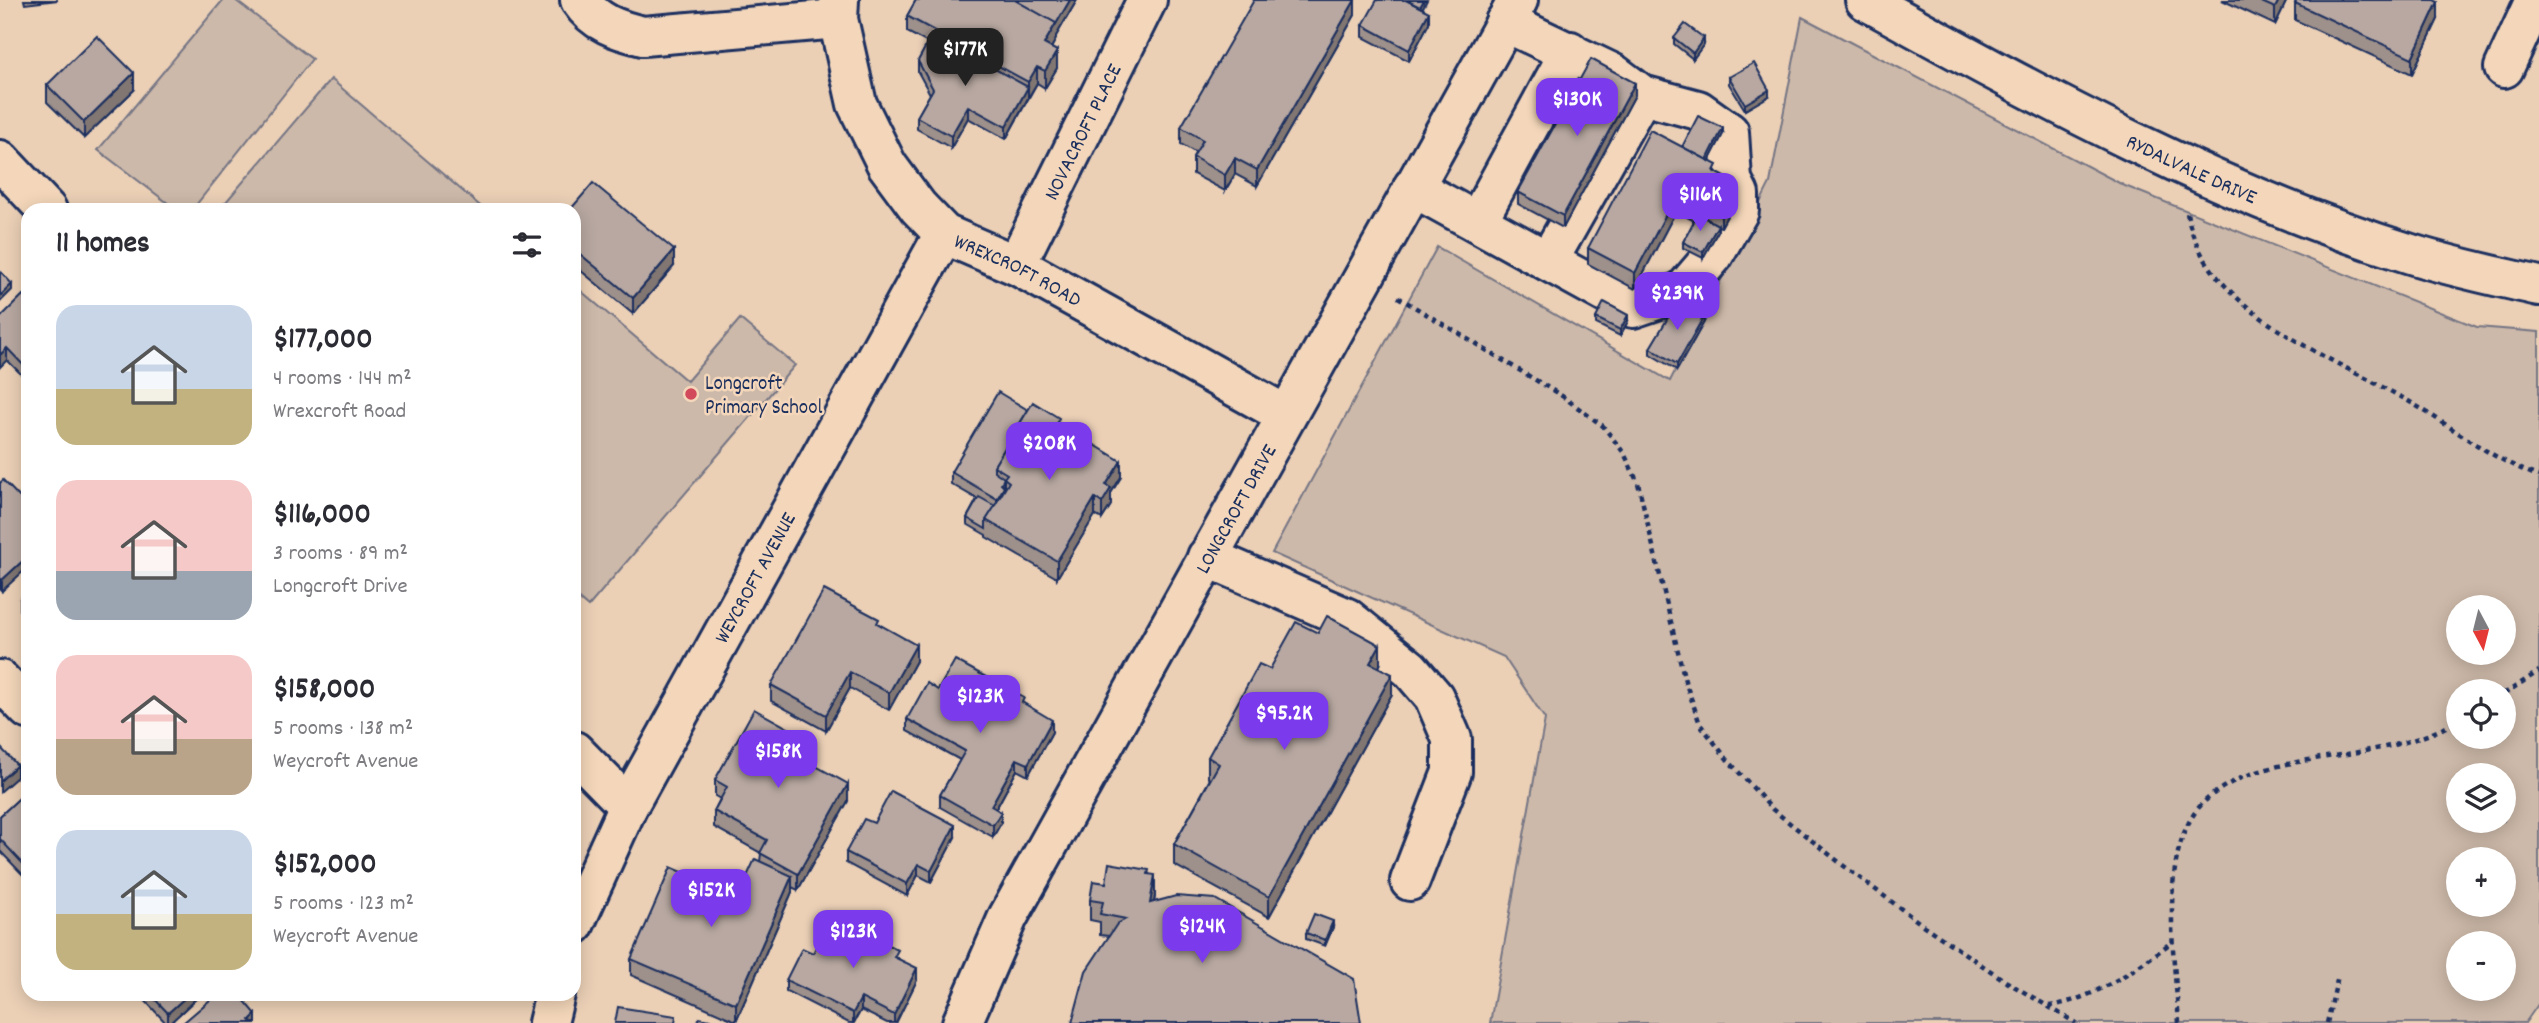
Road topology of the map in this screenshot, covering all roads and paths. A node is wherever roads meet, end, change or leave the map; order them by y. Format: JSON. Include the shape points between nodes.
{"nodes":[{"id":1,"x":580,"y":0,"type":"edge"},
{"id":2,"x":1147,"y":0,"type":"edge"},
{"id":3,"x":1865,"y":0,"type":"edge"},
{"id":4,"x":2535,"y":0,"type":"edge"},
{"id":5,"x":838,"y":9,"type":"edge"},
{"id":6,"x":1511,"y":11,"type":"edge"},
{"id":7,"x":1570,"y":51,"type":"junction"},
{"id":8,"x":2504,"y":68,"type":"dead end"},
{"id":9,"x":1642,"y":95,"type":"junction"},
{"id":10,"x":0,"y":160,"type":"edge"},
{"id":11,"x":2186,"y":167,"type":"junction"},
{"id":12,"x":1413,"y":187,"type":"junction"},
{"id":13,"x":40,"y":203,"type":"edge"},
{"id":14,"x":1477,"y":222,"type":"junction"},
{"id":15,"x":944,"y":234,"type":"junction"},
{"id":16,"x":1548,"y":261,"type":"junction"},
{"id":17,"x":1016,"y":265,"type":"junction"},
{"id":18,"x":1363,"y":276,"type":"junction"},
{"id":19,"x":2539,"y":286,"type":"edge"},
{"id":20,"x":1286,"y":415,"type":"junction"},
{"id":21,"x":2539,"y":475,"type":"edge"},
{"id":22,"x":1207,"y":557,"type":"junction"},
{"id":23,"x":2539,"y":671,"type":"edge"},
{"id":24,"x":0,"y":680,"type":"edge"},
{"id":25,"x":2516,"y":686,"type":"edge"},
{"id":26,"x":21,"y":702,"type":"edge"},
{"id":27,"x":2446,"y":728,"type":"edge"},
{"id":28,"x":581,"y":758,"type":"edge"},
{"id":29,"x":628,"y":806,"type":"junction"},
{"id":30,"x":1410,"y":881,"type":"dead end"},
{"id":31,"x":581,"y":910,"type":"edge"},
{"id":32,"x":2174,"y":941,"type":"junction"},
{"id":33,"x":2338,"y":976,"type":"dead end"},
{"id":34,"x":553,"y":1001,"type":"edge"},
{"id":35,"x":2048,"y":1006,"type":"junction"},
{"id":36,"x":548,"y":1023,"type":"edge"},
{"id":37,"x":962,"y":1023,"type":"edge"},
{"id":38,"x":2076,"y":1023,"type":"edge"},
{"id":39,"x":2179,"y":1023,"type":"edge"},
{"id":40,"x":2327,"y":1023,"type":"edge"}],
"edges":[{"from":1,"to":5,"type":"street","via":[[613,29],[643,36]]},
{"from":2,"to":17,"type":"street","name":"NOVACROFT PLACE"},
{"from":3,"to":11,"type":"street","name":"RYDALVALE DRIVE","via":[[1982,65]]},
{"from":4,"to":8,"type":"street"},
{"from":5,"to":15,"type":"street","name":"WREXCROFT ROAD","via":[[856,104],[887,165]]},
{"from":6,"to":7,"type":"street"},
{"from":6,"to":12,"type":"street","name":"LONGCROFT DRIVE"},
{"from":7,"to":9,"type":"street"},
{"from":7,"to":14,"type":"street"},
{"from":9,"to":16,"type":"street"},
{"from":9,"to":16,"type":"street","via":[[1698,110],[1729,132],[1739,211],[1713,256],[1683,291],[1633,307]]},
{"from":10,"to":13,"type":"street"},
{"from":11,"to":19,"type":"street","name":"RYDALVALE DRIVE","via":[[2411,254]]},
{"from":11,"to":21,"type":"path","via":[[2184,197],[2192,237],[2220,278],[2256,316],[2514,467]]},
{"from":12,"to":14,"type":"street"},
{"from":12,"to":18,"type":"street","name":"LONGCROFT DRIVE"},
{"from":14,"to":16,"type":"street"},
{"from":15,"to":17,"type":"street","name":"WREXCROFT ROAD"},
{"from":15,"to":29,"type":"street","name":"WEYCROFT AVENUE"},
{"from":17,"to":20,"type":"street","name":"WREXCROFT ROAD"},
{"from":18,"to":20,"type":"street","name":"LONGCROFT DRIVE"},
{"from":18,"to":35,"type":"path","via":[[1562,396],[1603,426],[1624,453],[1638,483],[1685,681],[1700,724],[1772,809],[1923,926]]},
{"from":20,"to":22,"type":"street","name":"LONGCROFT DRIVE"},
{"from":22,"to":30,"type":"street","via":[[1347,618],[1410,669],[1434,697],[1452,739],[1452,772]]},
{"from":22,"to":37,"type":"street","name":"LONGCROFT DRIVE","via":[[1008,917]]},
{"from":23,"to":25,"type":"path"},
{"from":24,"to":26,"type":"street"},
{"from":27,"to":32,"type":"path","via":[[2386,747],[2274,766],[2241,779],[2203,803],[2183,835],[2175,864],[2171,900]]},
{"from":28,"to":29,"type":"street"},
{"from":29,"to":31,"type":"street","name":"WEYCROFT AVENUE"},
{"from":32,"to":35,"type":"path","via":[[2143,965],[2099,988],[2068,1003]]},
{"from":32,"to":39,"type":"path"},
{"from":33,"to":40,"type":"path"},
{"from":34,"to":36,"type":"street"},
{"from":35,"to":38,"type":"path"}]}
